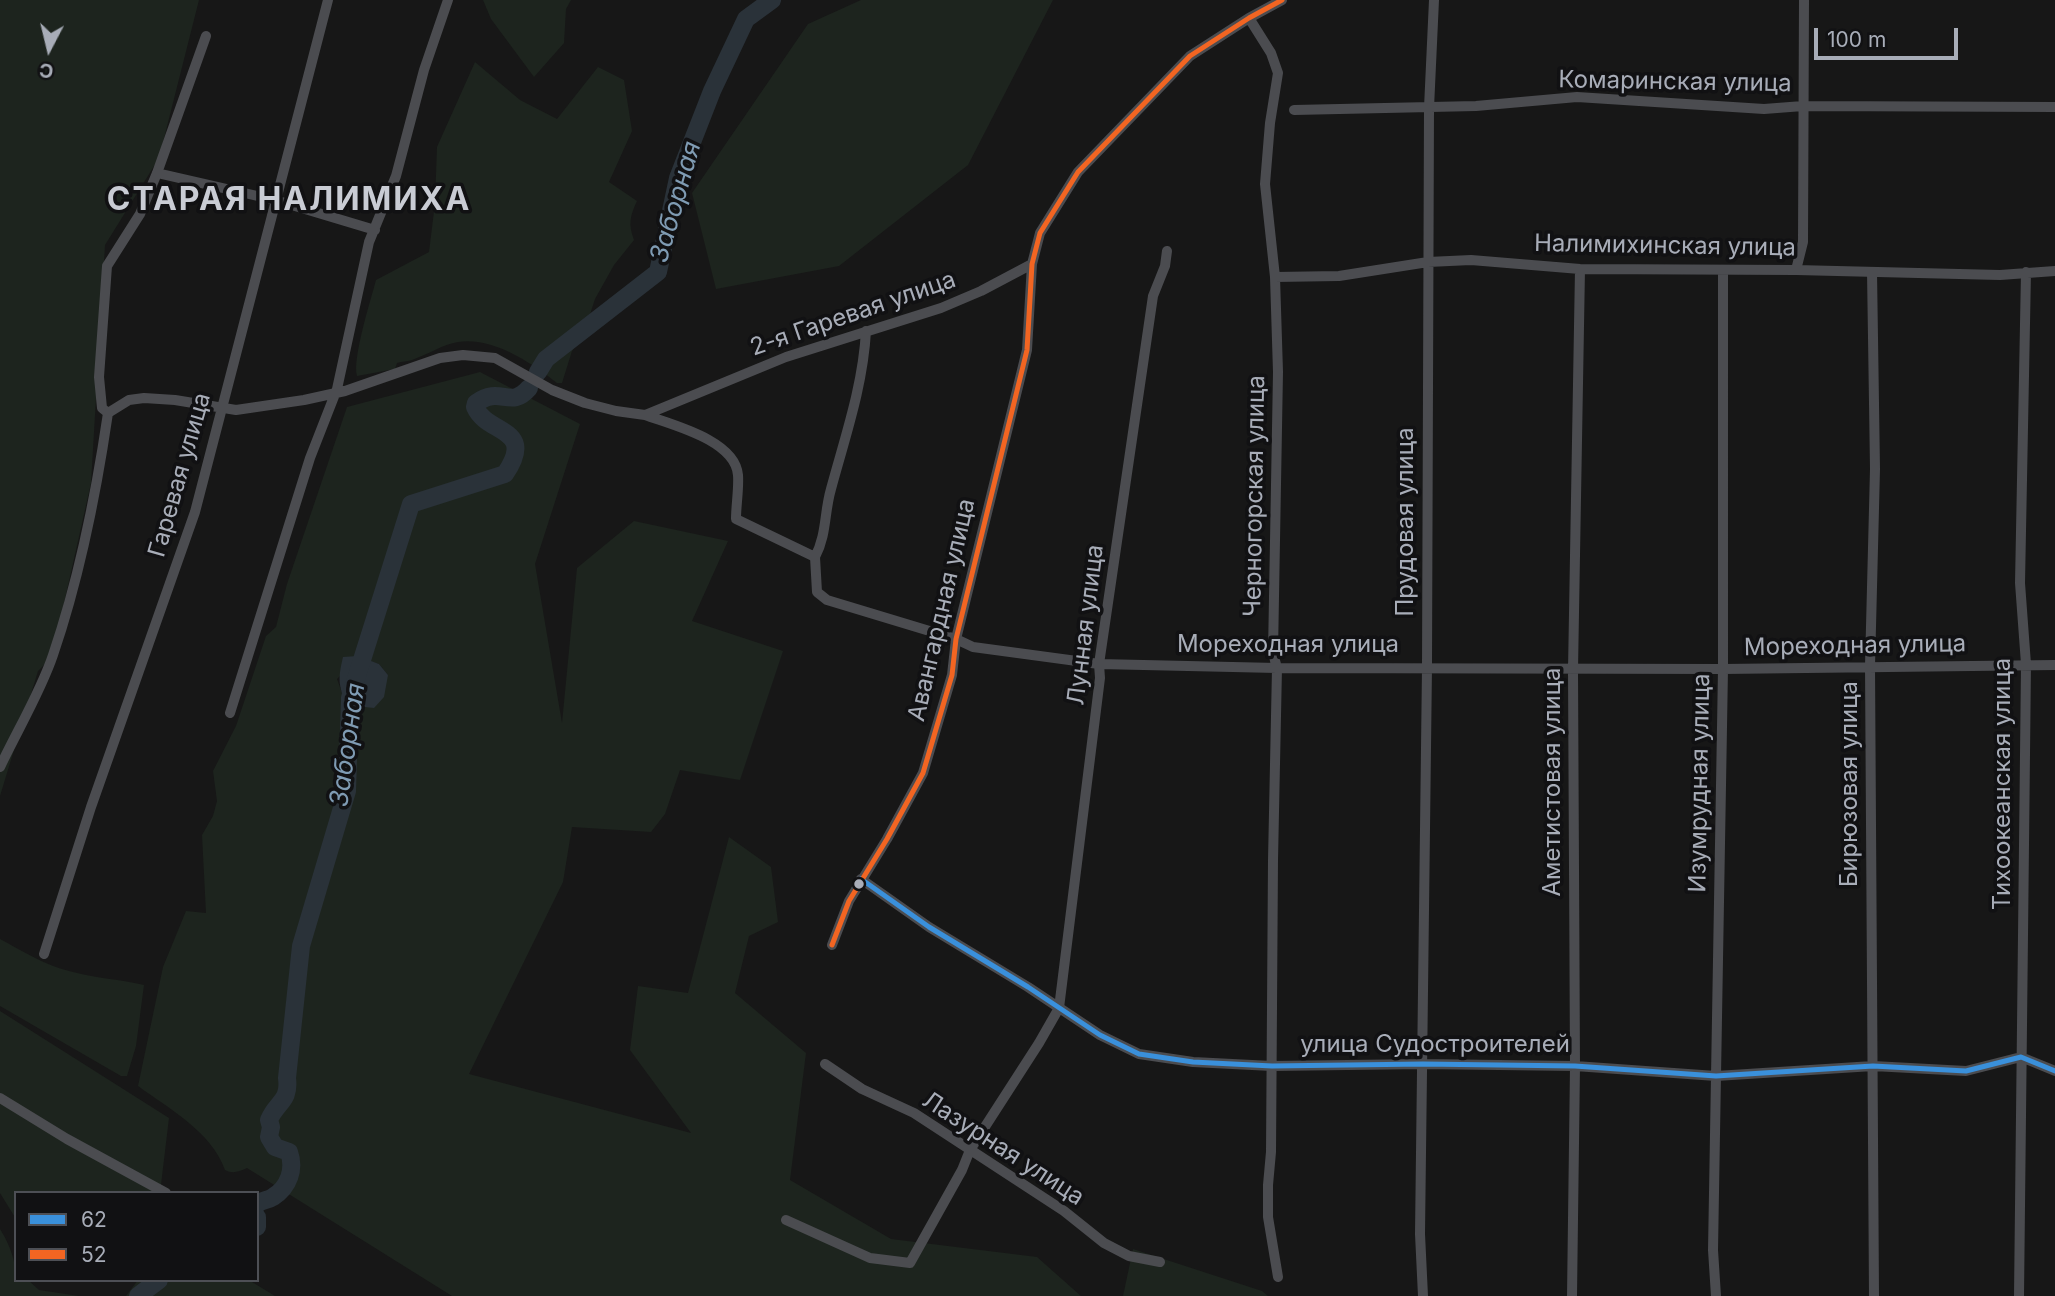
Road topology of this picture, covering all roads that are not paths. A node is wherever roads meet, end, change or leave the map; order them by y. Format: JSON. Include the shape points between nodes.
{"nodes":[{"id":1,"x":328,"y":0,"type":"edge"},
{"id":2,"x":447,"y":0,"type":"edge"},
{"id":3,"x":1282,"y":0,"type":"edge"},
{"id":4,"x":1434,"y":0,"type":"edge"},
{"id":5,"x":1804,"y":0,"type":"edge"},
{"id":6,"x":1249,"y":18,"type":"junction"},
{"id":7,"x":206,"y":36,"type":"dead end"},
{"id":8,"x":1803,"y":106,"type":"junction"},
{"id":9,"x":1429,"y":107,"type":"junction"},
{"id":10,"x":2055,"y":107,"type":"edge"},
{"id":11,"x":1294,"y":110,"type":"dead end"},
{"id":12,"x":157,"y":173,"type":"junction"},
{"id":13,"x":275,"y":201,"type":"junction"},
{"id":14,"x":375,"y":230,"type":"junction"},
{"id":15,"x":1167,"y":251,"type":"dead end"},
{"id":16,"x":1428,"y":262,"type":"junction"},
{"id":17,"x":1032,"y":264,"type":"junction"},
{"id":18,"x":1580,"y":269,"type":"junction"},
{"id":19,"x":1723,"y":270,"type":"junction"},
{"id":20,"x":1796,"y":270,"type":"junction"},
{"id":21,"x":2055,"y":271,"type":"edge"},
{"id":22,"x":1872,"y":272,"type":"junction"},
{"id":23,"x":2026,"y":272,"type":"junction"},
{"id":24,"x":1275,"y":277,"type":"junction"},
{"id":25,"x":866,"y":331,"type":"junction"},
{"id":26,"x":334,"y":394,"type":"junction"},
{"id":27,"x":222,"y":407,"type":"junction"},
{"id":28,"x":108,"y":413,"type":"junction"},
{"id":29,"x":645,"y":415,"type":"junction"},
{"id":30,"x":816,"y":557,"type":"junction"},
{"id":31,"x":956,"y":639,"type":"junction"},
{"id":32,"x":1099,"y":664,"type":"junction"},
{"id":33,"x":2026,"y":664,"type":"junction"},
{"id":34,"x":2055,"y":665,"type":"edge"},
{"id":35,"x":1871,"y":666,"type":"junction"},
{"id":36,"x":1427,"y":667,"type":"junction"},
{"id":37,"x":1277,"y":668,"type":"junction"},
{"id":38,"x":1723,"y":669,"type":"junction"},
{"id":39,"x":1573,"y":670,"type":"junction"},
{"id":40,"x":230,"y":713,"type":"dead end"},
{"id":41,"x":0,"y":767,"type":"edge"},
{"id":42,"x":861,"y":879,"type":"junction"},
{"id":43,"x":832,"y":945,"type":"dead end"},
{"id":44,"x":44,"y":954,"type":"dead end"},
{"id":45,"x":1059,"y":1008,"type":"junction"},
{"id":46,"x":2021,"y":1056,"type":"junction"},
{"id":47,"x":825,"y":1064,"type":"dead end"},
{"id":48,"x":1423,"y":1064,"type":"junction"},
{"id":49,"x":1272,"y":1066,"type":"junction"},
{"id":50,"x":1575,"y":1066,"type":"junction"},
{"id":51,"x":1873,"y":1066,"type":"junction"},
{"id":52,"x":2055,"y":1071,"type":"edge"},
{"id":53,"x":1716,"y":1076,"type":"junction"},
{"id":54,"x":0,"y":1098,"type":"edge"},
{"id":55,"x":970,"y":1150,"type":"junction"},
{"id":56,"x":162,"y":1191,"type":"edge"},
{"id":57,"x":786,"y":1220,"type":"dead end"},
{"id":58,"x":1160,"y":1262,"type":"dead end"},
{"id":59,"x":1278,"y":1277,"type":"dead end"},
{"id":60,"x":1423,"y":1296,"type":"edge"},
{"id":61,"x":1572,"y":1296,"type":"edge"},
{"id":62,"x":1716,"y":1296,"type":"edge"},
{"id":63,"x":1874,"y":1296,"type":"edge"},
{"id":64,"x":2018,"y":1296,"type":"edge"}],
"edges":[{"from":1,"to":13,"type":"street","name":"Гаревая улица"},
{"from":2,"to":14,"type":"street","via":[[396,176]]},
{"from":3,"to":6,"type":"street"},
{"from":4,"to":9,"type":"street","name":"Прудовая улица"},
{"from":5,"to":8,"type":"street"},
{"from":6,"to":17,"type":"street","via":[[1190,56],[1078,172],[1040,233]]},
{"from":6,"to":24,"type":"street","name":"Черногорская улица","via":[[1278,73],[1265,184]]},
{"from":7,"to":12,"type":"street"},
{"from":8,"to":9,"type":"street","name":"Комаринская улица","via":[[1764,109],[1577,97]]},
{"from":8,"to":10,"type":"street","name":"Комаринская улица"},
{"from":8,"to":20,"type":"street","via":[[1803,242]]},
{"from":9,"to":11,"type":"street","name":"Комаринская улица"},
{"from":9,"to":16,"type":"street","name":"Прудовая улица"},
{"from":12,"to":13,"type":"street"},
{"from":12,"to":28,"type":"street","via":[[140,214],[107,266],[99,377],[102,408]]},
{"from":13,"to":14,"type":"street"},
{"from":13,"to":27,"type":"street","name":"Гаревая улица"},
{"from":14,"to":26,"type":"street"},
{"from":15,"to":32,"type":"street","name":"Лунная улица","via":[[1153,296]]},
{"from":16,"to":18,"type":"street","name":"Налимихинская улица","via":[[1471,260]]},
{"from":16,"to":24,"type":"street","name":"Налимихинская улица","via":[[1339,276]]},
{"from":16,"to":36,"type":"street","name":"Прудовая улица"},
{"from":17,"to":25,"type":"street","name":"2-я Гаревая улица","via":[[981,291]]},
{"from":17,"to":31,"type":"street","name":"Авангардная улица","via":[[1027,350]]},
{"from":18,"to":19,"type":"street","name":"Налимихинская улица"},
{"from":18,"to":39,"type":"street","name":"Аметистовая улица"},
{"from":19,"to":20,"type":"street","name":"Налимихинская улица"},
{"from":19,"to":38,"type":"street","name":"Изумрудная улица"},
{"from":20,"to":22,"type":"street","name":"Налимихинская улица"},
{"from":21,"to":23,"type":"street","name":"Налимихинская улица"},
{"from":22,"to":23,"type":"street","name":"Налимихинская улица"},
{"from":22,"to":35,"type":"street","name":"Бирюзовая улица"},
{"from":23,"to":33,"type":"street","name":"Тихоокеанская улица","via":[[2020,583]]},
{"from":24,"to":37,"type":"street","name":"Черногорская улица","via":[[1278,372],[1273,653]]},
{"from":25,"to":29,"type":"street","name":"2-я Гаревая улица","via":[[786,357]]},
{"from":25,"to":30,"type":"street","name":"Мореходная улица","via":[[862,373]]},
{"from":26,"to":27,"type":"street","via":[[246,409]]},
{"from":26,"to":29,"type":"street","via":[[440,358],[474,355],[503,362],[585,403]]},
{"from":26,"to":40,"type":"street"},
{"from":27,"to":28,"type":"street","via":[[144,398],[129,400]]},
{"from":27,"to":44,"type":"street","name":"Гаревая улица","via":[[189,531]]},
{"from":28,"to":41,"type":"street","via":[[97,488],[56,646]]},
{"from":29,"to":30,"type":"street","via":[[705,437],[728,453],[738,472],[736,519]]},
{"from":30,"to":31,"type":"street","name":"Мореходная улица","via":[[817,592],[827,600]]},
{"from":31,"to":32,"type":"street","name":"Мореходная улица","via":[[973,647]]},
{"from":31,"to":42,"type":"street","name":"Авангардная улица","via":[[952,675],[923,773]]},
{"from":32,"to":37,"type":"street","name":"Мореходная улица"},
{"from":32,"to":45,"type":"street","name":"Лунная улица"},
{"from":33,"to":34,"type":"street","name":"Мореходная улица"},
{"from":33,"to":35,"type":"street","name":"Мореходная улица"},
{"from":33,"to":46,"type":"street","name":"Тихоокеанская улица"},
{"from":35,"to":38,"type":"street","name":"Мореходная улица"},
{"from":35,"to":51,"type":"street","name":"Бирюзовая улица"},
{"from":36,"to":37,"type":"street","name":"Мореходная улица"},
{"from":36,"to":39,"type":"street","name":"Мореходная улица"},
{"from":36,"to":48,"type":"street","name":"Прудовая улица"},
{"from":37,"to":49,"type":"street","name":"Черногорская улица"},
{"from":38,"to":39,"type":"street","name":"Мореходная улица"},
{"from":38,"to":53,"type":"street","name":"Изумрудная улица"},
{"from":39,"to":50,"type":"street","name":"Аметистовая улица"},
{"from":42,"to":43,"type":"street","name":"Авангардная улица"},
{"from":42,"to":45,"type":"street","name":"улица Судостроителей"},
{"from":45,"to":49,"type":"street","name":"улица Судостроителей","via":[[1139,1054]]},
{"from":45,"to":55,"type":"street"},
{"from":46,"to":51,"type":"street","name":"улица Судостроителей","via":[[1966,1071]]},
{"from":46,"to":52,"type":"street"},
{"from":46,"to":64,"type":"street","name":"Тихоокеанская улица"},
{"from":47,"to":55,"type":"street","name":"Лазурная улица"},
{"from":48,"to":49,"type":"street","name":"улица Судостроителей"},
{"from":48,"to":50,"type":"street","name":"улица Судостроителей"},
{"from":48,"to":60,"type":"street","name":"Прудовая улица"},
{"from":49,"to":59,"type":"street","name":"Черногорская улица","via":[[1268,1217]]},
{"from":50,"to":53,"type":"street","name":"улица Судостроителей"},
{"from":50,"to":61,"type":"street","name":"Аметистовая улица"},
{"from":51,"to":53,"type":"street","name":"улица Судостроителей"},
{"from":51,"to":63,"type":"street","name":"Бирюзовая улица"},
{"from":53,"to":62,"type":"street","name":"Изумрудная улица"},
{"from":54,"to":56,"type":"street"},
{"from":55,"to":57,"type":"street","via":[[910,1263],[870,1258]]},
{"from":55,"to":58,"type":"street","name":"Лазурная улица","via":[[1104,1243]]}]}
